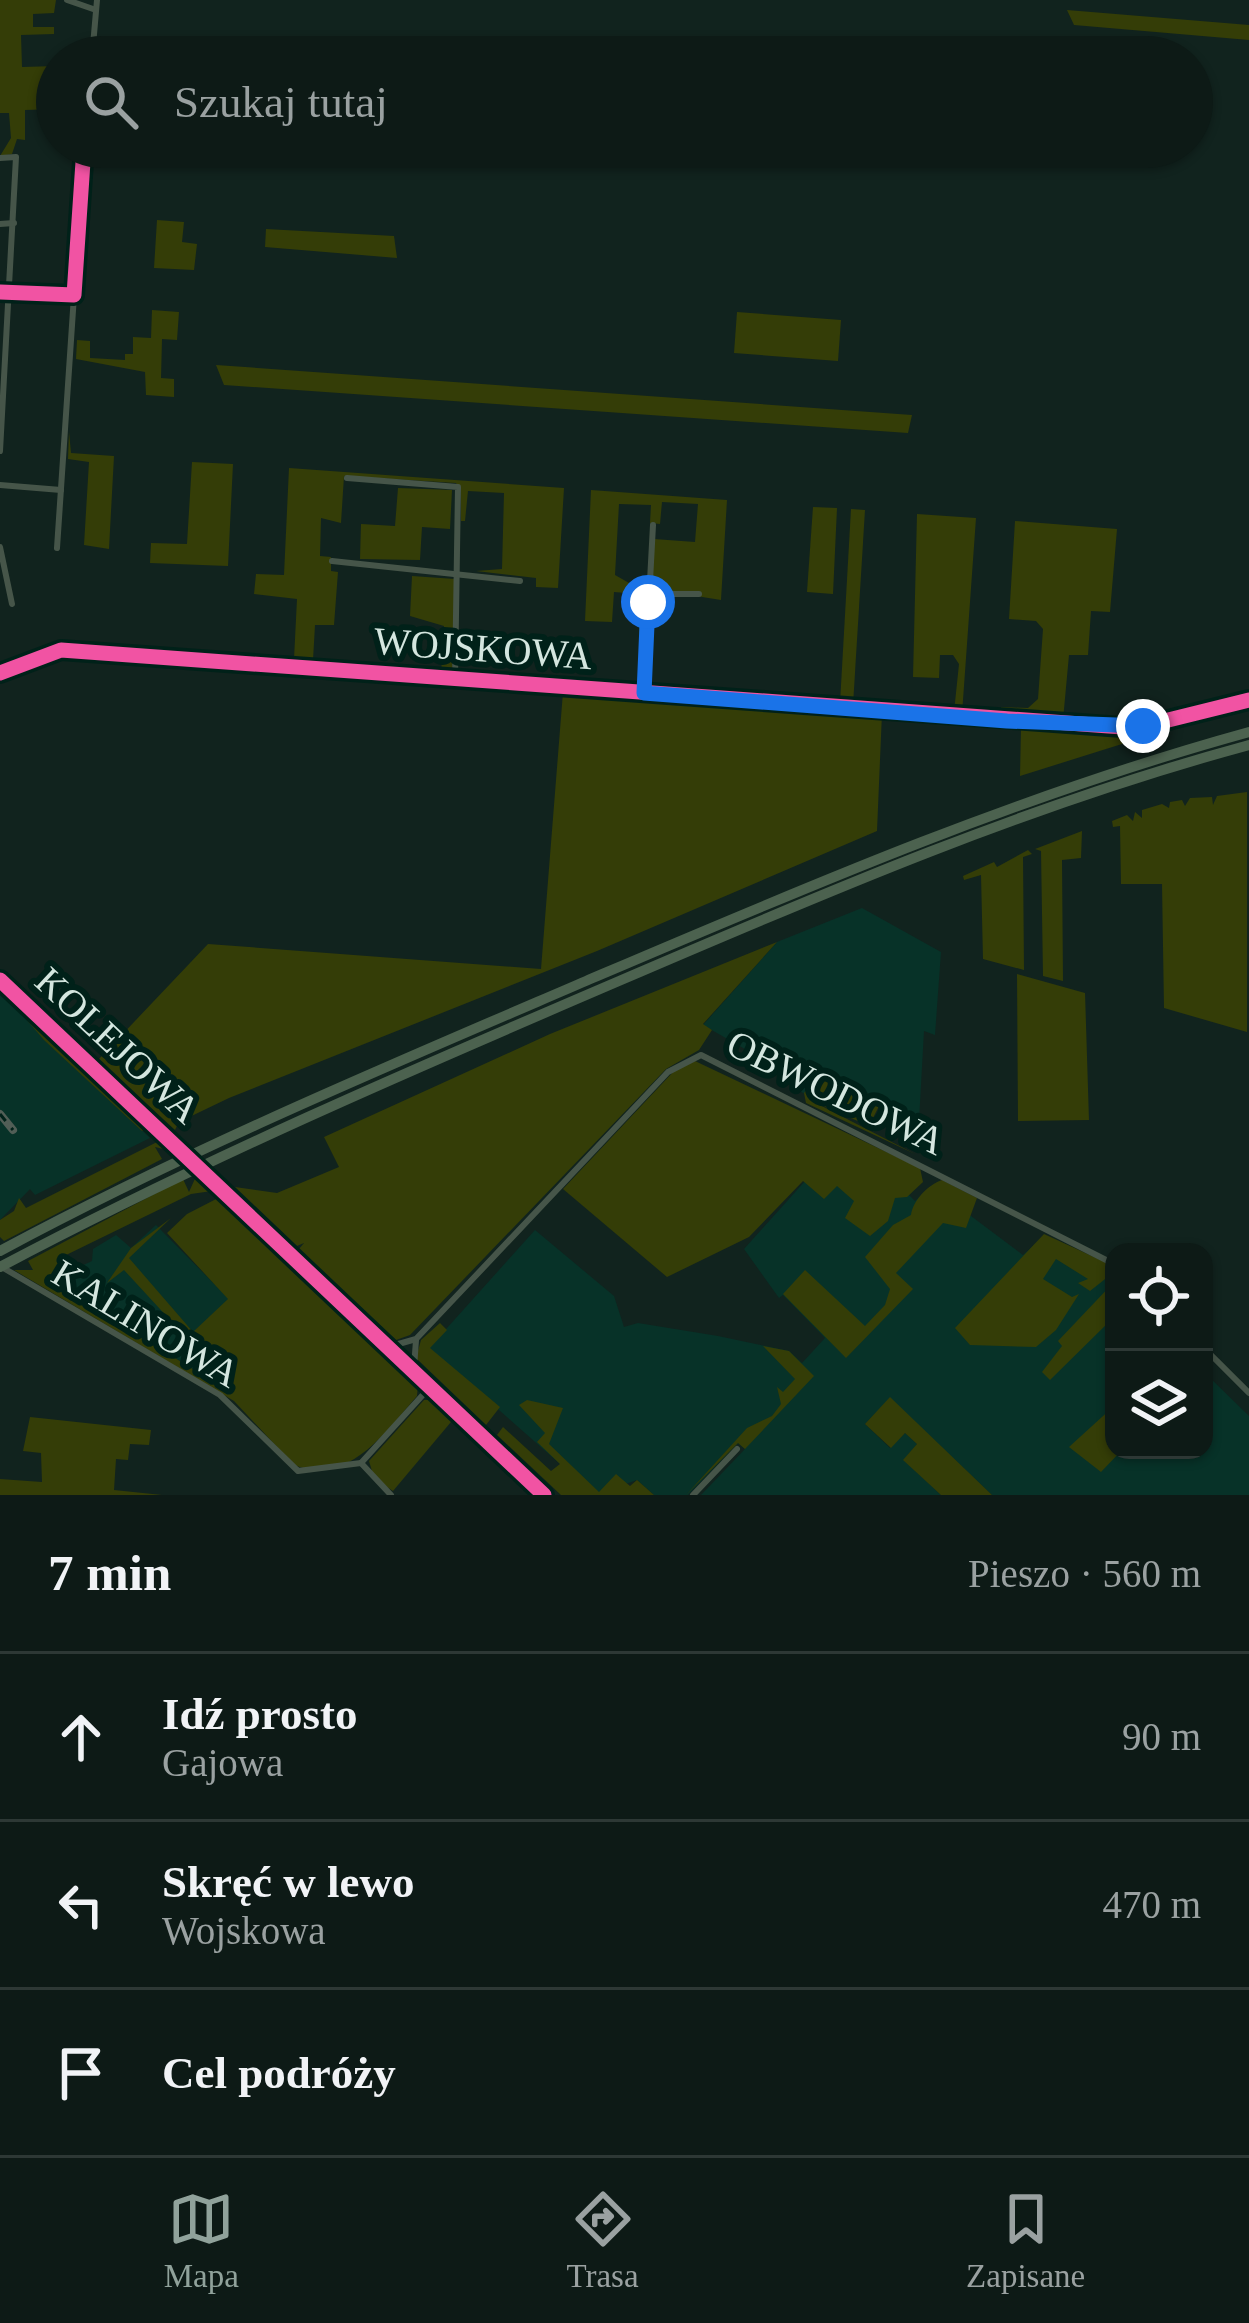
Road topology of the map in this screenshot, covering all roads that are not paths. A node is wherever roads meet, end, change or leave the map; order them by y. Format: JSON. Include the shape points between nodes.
{"nodes":[{"id":1,"x":67,"y":0,"type":"edge"},
{"id":2,"x":97,"y":0,"type":"edge"},
{"id":3,"x":96,"y":10,"type":"junction"},
{"id":4,"x":94,"y":36,"type":"edge"},
{"id":5,"x":0,"y":158,"type":"edge"},
{"id":6,"x":83,"y":168,"type":"edge"},
{"id":7,"x":14,"y":223,"type":"junction"},
{"id":8,"x":0,"y":224,"type":"edge"},
{"id":9,"x":4,"y":292,"type":"edge"},
{"id":10,"x":74,"y":295,"type":"junction"},
{"id":11,"x":3,"y":360,"type":"edge"},
{"id":12,"x":1,"y":420,"type":"edge"},
{"id":13,"x":0,"y":451,"type":"edge"},
{"id":14,"x":347,"y":478,"type":"dead end"},
{"id":15,"x":0,"y":485,"type":"edge"},
{"id":16,"x":62,"y":490,"type":"junction"},
{"id":17,"x":653,"y":525,"type":"dead end"},
{"id":18,"x":0,"y":547,"type":"edge"},
{"id":19,"x":57,"y":548,"type":"dead end"},
{"id":20,"x":332,"y":561,"type":"dead end"},
{"id":21,"x":460,"y":575,"type":"junction"},
{"id":22,"x":520,"y":581,"type":"dead end"},
{"id":23,"x":649,"y":594,"type":"junction"},
{"id":24,"x":699,"y":594,"type":"dead end"},
{"id":25,"x":12,"y":604,"type":"dead end"},
{"id":26,"x":0,"y":673,"type":"edge"},
{"id":27,"x":454,"y":680,"type":"junction"},
{"id":28,"x":644,"y":693,"type":"junction"},
{"id":29,"x":1249,"y":700,"type":"edge"},
{"id":30,"x":1249,"y":732,"type":"edge"},
{"id":31,"x":1249,"y":745,"type":"edge"},
{"id":32,"x":0,"y":980,"type":"edge"},
{"id":33,"x":191,"y":1160,"type":"junction"},
{"id":34,"x":0,"y":1251,"type":"edge"},
{"id":35,"x":1105,"y":1259,"type":"edge"},
{"id":36,"x":4,"y":1265,"type":"edge"},
{"id":37,"x":416,"y":1339,"type":"junction"},
{"id":38,"x":388,"y":1347,"type":"junction"},
{"id":39,"x":1207,"y":1351,"type":"edge"},
{"id":40,"x":414,"y":1372,"type":"junction"},
{"id":41,"x":430,"y":1387,"type":"junction"},
{"id":42,"x":1249,"y":1394,"type":"edge"},
{"id":43,"x":737,"y":1450,"type":"dead end"},
{"id":44,"x":361,"y":1463,"type":"junction"},
{"id":45,"x":391,"y":1495,"type":"edge"},
{"id":46,"x":544,"y":1495,"type":"edge"},
{"id":47,"x":693,"y":1495,"type":"edge"}],
"edges":[{"from":1,"to":3,"type":"street"},
{"from":2,"to":3,"type":"street"},
{"from":3,"to":4,"type":"street"},
{"from":5,"to":7,"type":"street","via":[[16,157]]},
{"from":6,"to":10,"type":"street"},
{"from":7,"to":8,"type":"street"},
{"from":7,"to":9,"type":"street"},
{"from":9,"to":10,"type":"street"},
{"from":9,"to":11,"type":"street"},
{"from":10,"to":16,"type":"street"},
{"from":11,"to":12,"type":"street"},
{"from":12,"to":13,"type":"street"},
{"from":14,"to":21,"type":"street","via":[[458,487]]},
{"from":15,"to":16,"type":"street"},
{"from":16,"to":19,"type":"street"},
{"from":17,"to":23,"type":"street"},
{"from":18,"to":25,"type":"street"},
{"from":20,"to":21,"type":"street"},
{"from":21,"to":22,"type":"street"},
{"from":21,"to":27,"type":"street"},
{"from":23,"to":24,"type":"street"},
{"from":23,"to":28,"type":"street"},
{"from":26,"to":27,"type":"street","name":"WOJSKOWA","via":[[61,650]]},
{"from":27,"to":28,"type":"street","name":"WOJSKOWA"},
{"from":28,"to":29,"type":"street","name":"WOJSKOWA","via":[[1136,728]]},
{"from":30,"to":33,"type":"highway","via":[[1059,789],[858,865]]},
{"from":31,"to":33,"type":"highway","via":[[917,854]]},
{"from":32,"to":33,"type":"street","name":"KOLEJOWA"},
{"from":33,"to":34,"type":"highway"},
{"from":33,"to":36,"type":"highway"},
{"from":33,"to":38,"type":"street","name":"KOLEJOWA"},
{"from":35,"to":37,"type":"street","name":"OBWODOWA","via":[[701,1055],[668,1072]]},
{"from":36,"to":44,"type":"street","name":"KALINOWA","via":[[220,1395],[298,1471]]},
{"from":37,"to":38,"type":"street"},
{"from":37,"to":40,"type":"street"},
{"from":38,"to":40,"type":"street","name":"KOLEJOWA"},
{"from":39,"to":42,"type":"street"},
{"from":40,"to":41,"type":"street","name":"KOLEJOWA"},
{"from":41,"to":44,"type":"street"},
{"from":41,"to":46,"type":"street"},
{"from":43,"to":47,"type":"street"},
{"from":44,"to":45,"type":"street"}]}
